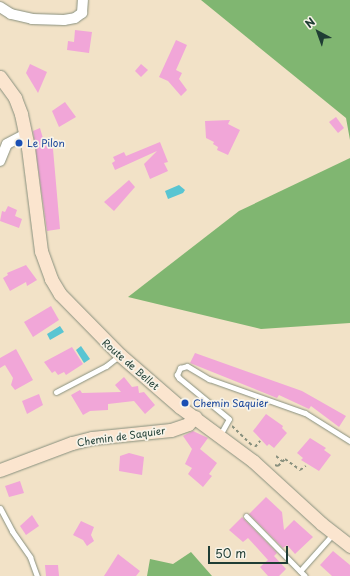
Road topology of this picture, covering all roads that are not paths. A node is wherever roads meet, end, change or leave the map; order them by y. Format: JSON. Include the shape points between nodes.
{"nodes":[{"id":1,"x":83,"y":0,"type":"edge"},
{"id":2,"x":0,"y":7,"type":"edge"},
{"id":3,"x":0,"y":77,"type":"edge"},
{"id":4,"x":26,"y":134,"type":"junction"},
{"id":5,"x":3,"y":144,"type":"edge"},
{"id":6,"x":0,"y":161,"type":"edge"},
{"id":7,"x":120,"y":356,"type":"junction"},
{"id":8,"x":56,"y":392,"type":"dead end"},
{"id":9,"x":195,"y":417,"type":"junction"},
{"id":10,"x":220,"y":435,"type":"junction"},
{"id":11,"x":350,"y":441,"type":"edge"},
{"id":12,"x":0,"y":470,"type":"edge"},
{"id":13,"x":0,"y":508,"type":"edge"},
{"id":14,"x":246,"y":516,"type":"dead end"},
{"id":15,"x":333,"y":534,"type":"junction"},
{"id":16,"x":350,"y":546,"type":"edge"},
{"id":17,"x":300,"y":571,"type":"junction"},
{"id":18,"x":37,"y":576,"type":"edge"},
{"id":19,"x":305,"y":576,"type":"edge"}],
"edges":[{"from":1,"to":2,"type":"street","via":[[82,13],[75,18],[64,20],[32,19],[10,14]]},
{"from":3,"to":4,"type":"main road","name":"Route de Bellet","via":[[15,98]]},
{"from":4,"to":5,"type":"street"},
{"from":4,"to":7,"type":"main road","name":"Route de Bellet","via":[[38,237],[48,272],[60,294]]},
{"from":5,"to":6,"type":"street"},
{"from":7,"to":8,"type":"lane"},
{"from":7,"to":9,"type":"main road","name":"Route de Bellet"},
{"from":9,"to":10,"type":"main road","name":"Route de Bellet"},
{"from":9,"to":12,"type":"main road","name":"Chemin de Saquier","via":[[188,424],[171,430],[72,443]]},
{"from":10,"to":11,"type":"lane","via":[[228,422],[220,410],[179,378],[180,368],[187,366],[209,379],[305,413]]},
{"from":10,"to":15,"type":"main road","name":"Route de Bellet"},
{"from":13,"to":18,"type":"lane","via":[[30,557]]},
{"from":14,"to":17,"type":"lane"},
{"from":15,"to":16,"type":"main road","name":"Route de Bellet"},
{"from":15,"to":17,"type":"lane"},
{"from":17,"to":19,"type":"lane"}]}
